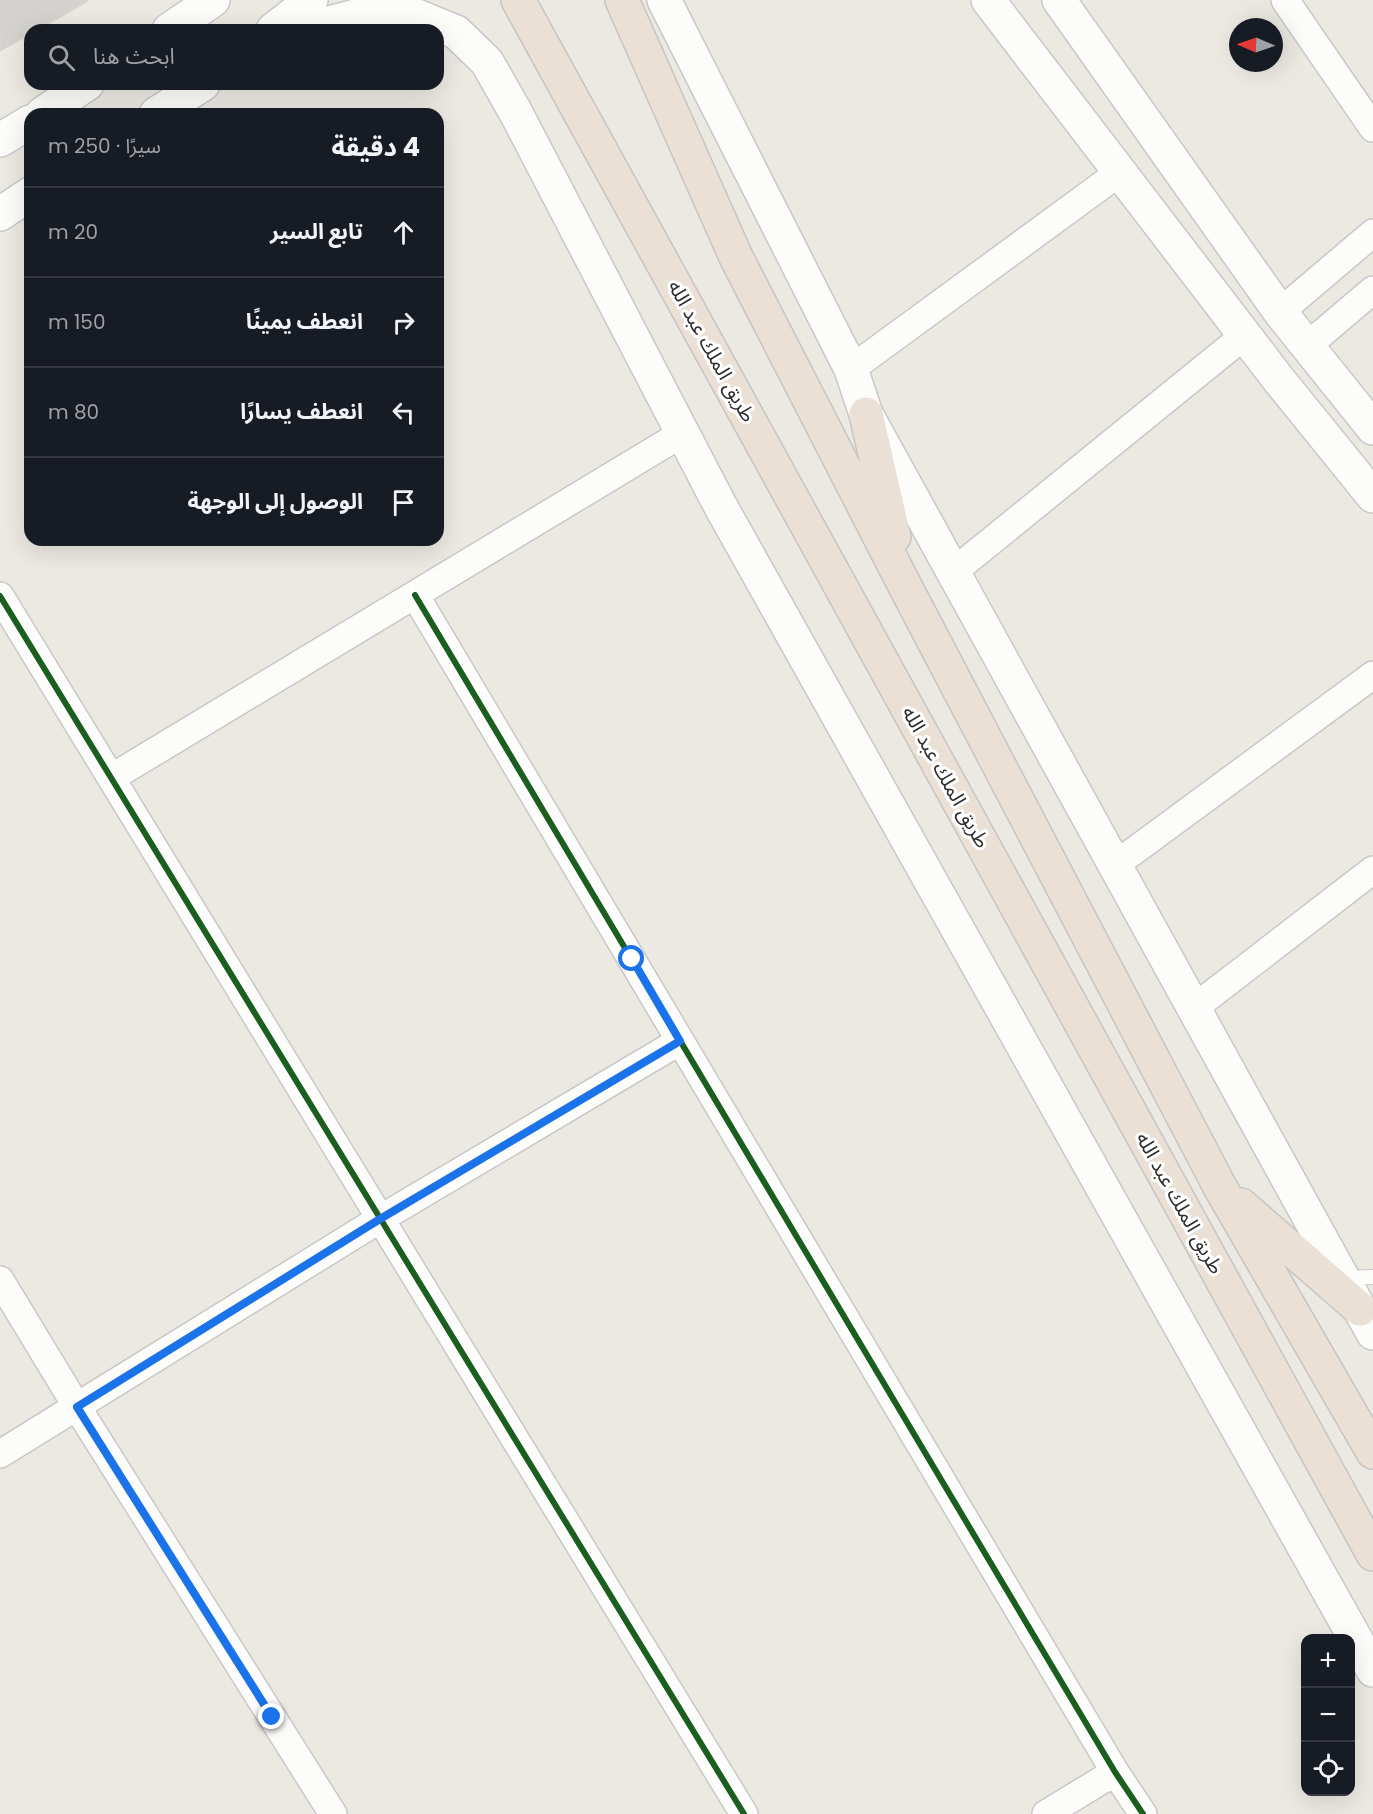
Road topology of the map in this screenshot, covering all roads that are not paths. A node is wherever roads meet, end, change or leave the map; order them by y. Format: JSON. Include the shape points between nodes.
{"nodes":[{"id":1,"x":213,"y":0,"type":"edge"},
{"id":2,"x":311,"y":0,"type":"edge"},
{"id":3,"x":518,"y":0,"type":"edge"},
{"id":4,"x":622,"y":0,"type":"edge"},
{"id":5,"x":664,"y":0,"type":"edge"},
{"id":6,"x":988,"y":0,"type":"edge"},
{"id":7,"x":1059,"y":0,"type":"edge"},
{"id":8,"x":1285,"y":0,"type":"edge"},
{"id":9,"x":178,"y":24,"type":"edge"},
{"id":10,"x":281,"y":24,"type":"edge"},
{"id":11,"x":329,"y":24,"type":"edge"},
{"id":12,"x":436,"y":24,"type":"edge"},
{"id":13,"x":444,"y":27,"type":"edge"},
{"id":14,"x":78,"y":90,"type":"edge"},
{"id":15,"x":194,"y":90,"type":"edge"},
{"id":16,"x":51,"y":108,"type":"edge"},
{"id":17,"x":165,"y":108,"type":"edge"},
{"id":18,"x":24,"y":126,"type":"edge"},
{"id":19,"x":1373,"y":128,"type":"edge"},
{"id":20,"x":0,"y":140,"type":"edge"},
{"id":21,"x":1120,"y":172,"type":"junction"},
{"id":22,"x":24,"y":198,"type":"edge"},
{"id":23,"x":0,"y":214,"type":"edge"},
{"id":24,"x":1373,"y":233,"type":"edge"},
{"id":25,"x":1373,"y":290,"type":"edge"},
{"id":26,"x":1280,"y":312,"type":"junction"},
{"id":27,"x":1245,"y":334,"type":"junction"},
{"id":28,"x":1307,"y":346,"type":"junction"},
{"id":29,"x":851,"y":369,"type":"junction"},
{"id":30,"x":866,"y":414,"type":"junction"},
{"id":31,"x":1373,"y":428,"type":"edge"},
{"id":32,"x":683,"y":433,"type":"junction"},
{"id":33,"x":1373,"y":496,"type":"edge"},
{"id":34,"x":953,"y":572,"type":"junction"},
{"id":35,"x":905,"y":586,"type":"junction"},
{"id":36,"x":415,"y":595,"type":"junction"},
{"id":37,"x":0,"y":596,"type":"edge"},
{"id":38,"x":1373,"y":675,"type":"edge"},
{"id":39,"x":111,"y":778,"type":"junction"},
{"id":40,"x":1115,"y":865,"type":"junction"},
{"id":41,"x":1373,"y":870,"type":"edge"},
{"id":42,"x":1194,"y":1008,"type":"junction"},
{"id":43,"x":680,"y":1041,"type":"junction"},
{"id":44,"x":1221,"y":1187,"type":"junction"},
{"id":45,"x":380,"y":1219,"type":"junction"},
{"id":46,"x":1358,"y":1278,"type":"edge"},
{"id":47,"x":0,"y":1280,"type":"edge"},
{"id":48,"x":1366,"y":1321,"type":"edge"},
{"id":49,"x":77,"y":1407,"type":"junction"},
{"id":50,"x":1373,"y":1452,"type":"edge"},
{"id":51,"x":0,"y":1454,"type":"edge"},
{"id":52,"x":1373,"y":1554,"type":"edge"},
{"id":53,"x":1373,"y":1670,"type":"edge"},
{"id":54,"x":1115,"y":1772,"type":"junction"},
{"id":55,"x":333,"y":1814,"type":"edge"},
{"id":56,"x":744,"y":1814,"type":"edge"},
{"id":57,"x":1046,"y":1814,"type":"edge"},
{"id":58,"x":1143,"y":1814,"type":"edge"}],
"edges":[{"from":1,"to":9,"type":"main road"},
{"from":2,"to":10,"type":"main road"},
{"from":3,"to":52,"type":"highway","name":"طريق الملك عبد الله"},
{"from":4,"to":35,"type":"highway","via":[[736,257]]},
{"from":5,"to":29,"type":"main road"},
{"from":6,"to":21,"type":"main road"},
{"from":7,"to":26,"type":"main road"},
{"from":8,"to":19,"type":"street"},
{"from":11,"to":12,"type":"main road","via":[[375,11],[417,16]]},
{"from":13,"to":32,"type":"main road","via":[[456,32],[487,62]]},
{"from":14,"to":16,"type":"main road"},
{"from":15,"to":17,"type":"main road"},
{"from":18,"to":20,"type":"main road"},
{"from":21,"to":27,"type":"main road"},
{"from":21,"to":29,"type":"street"},
{"from":22,"to":23,"type":"main road"},
{"from":24,"to":26,"type":"street"},
{"from":25,"to":28,"type":"street"},
{"from":26,"to":28,"type":"main road"},
{"from":27,"to":33,"type":"main road"},
{"from":27,"to":34,"type":"street"},
{"from":28,"to":31,"type":"main road"},
{"from":29,"to":30,"type":"main road"},
{"from":30,"to":34,"type":"main road"},
{"from":30,"to":35,"type":"highway"},
{"from":32,"to":36,"type":"street"},
{"from":32,"to":53,"type":"main road"},
{"from":34,"to":40,"type":"main road"},
{"from":35,"to":44,"type":"highway"},
{"from":36,"to":39,"type":"street"},
{"from":36,"to":43,"type":"street"},
{"from":37,"to":39,"type":"street"},
{"from":38,"to":40,"type":"street"},
{"from":39,"to":45,"type":"street"},
{"from":40,"to":42,"type":"main road"},
{"from":41,"to":42,"type":"street"},
{"from":42,"to":46,"type":"main road"},
{"from":43,"to":45,"type":"street"},
{"from":43,"to":54,"type":"street"},
{"from":44,"to":48,"type":"highway"},
{"from":44,"to":50,"type":"highway"},
{"from":45,"to":49,"type":"street"},
{"from":45,"to":56,"type":"street"},
{"from":46,"to":48,"type":"main road"},
{"from":47,"to":49,"type":"street"},
{"from":49,"to":51,"type":"street"},
{"from":49,"to":55,"type":"street"},
{"from":54,"to":57,"type":"street"},
{"from":54,"to":58,"type":"street"}]}
